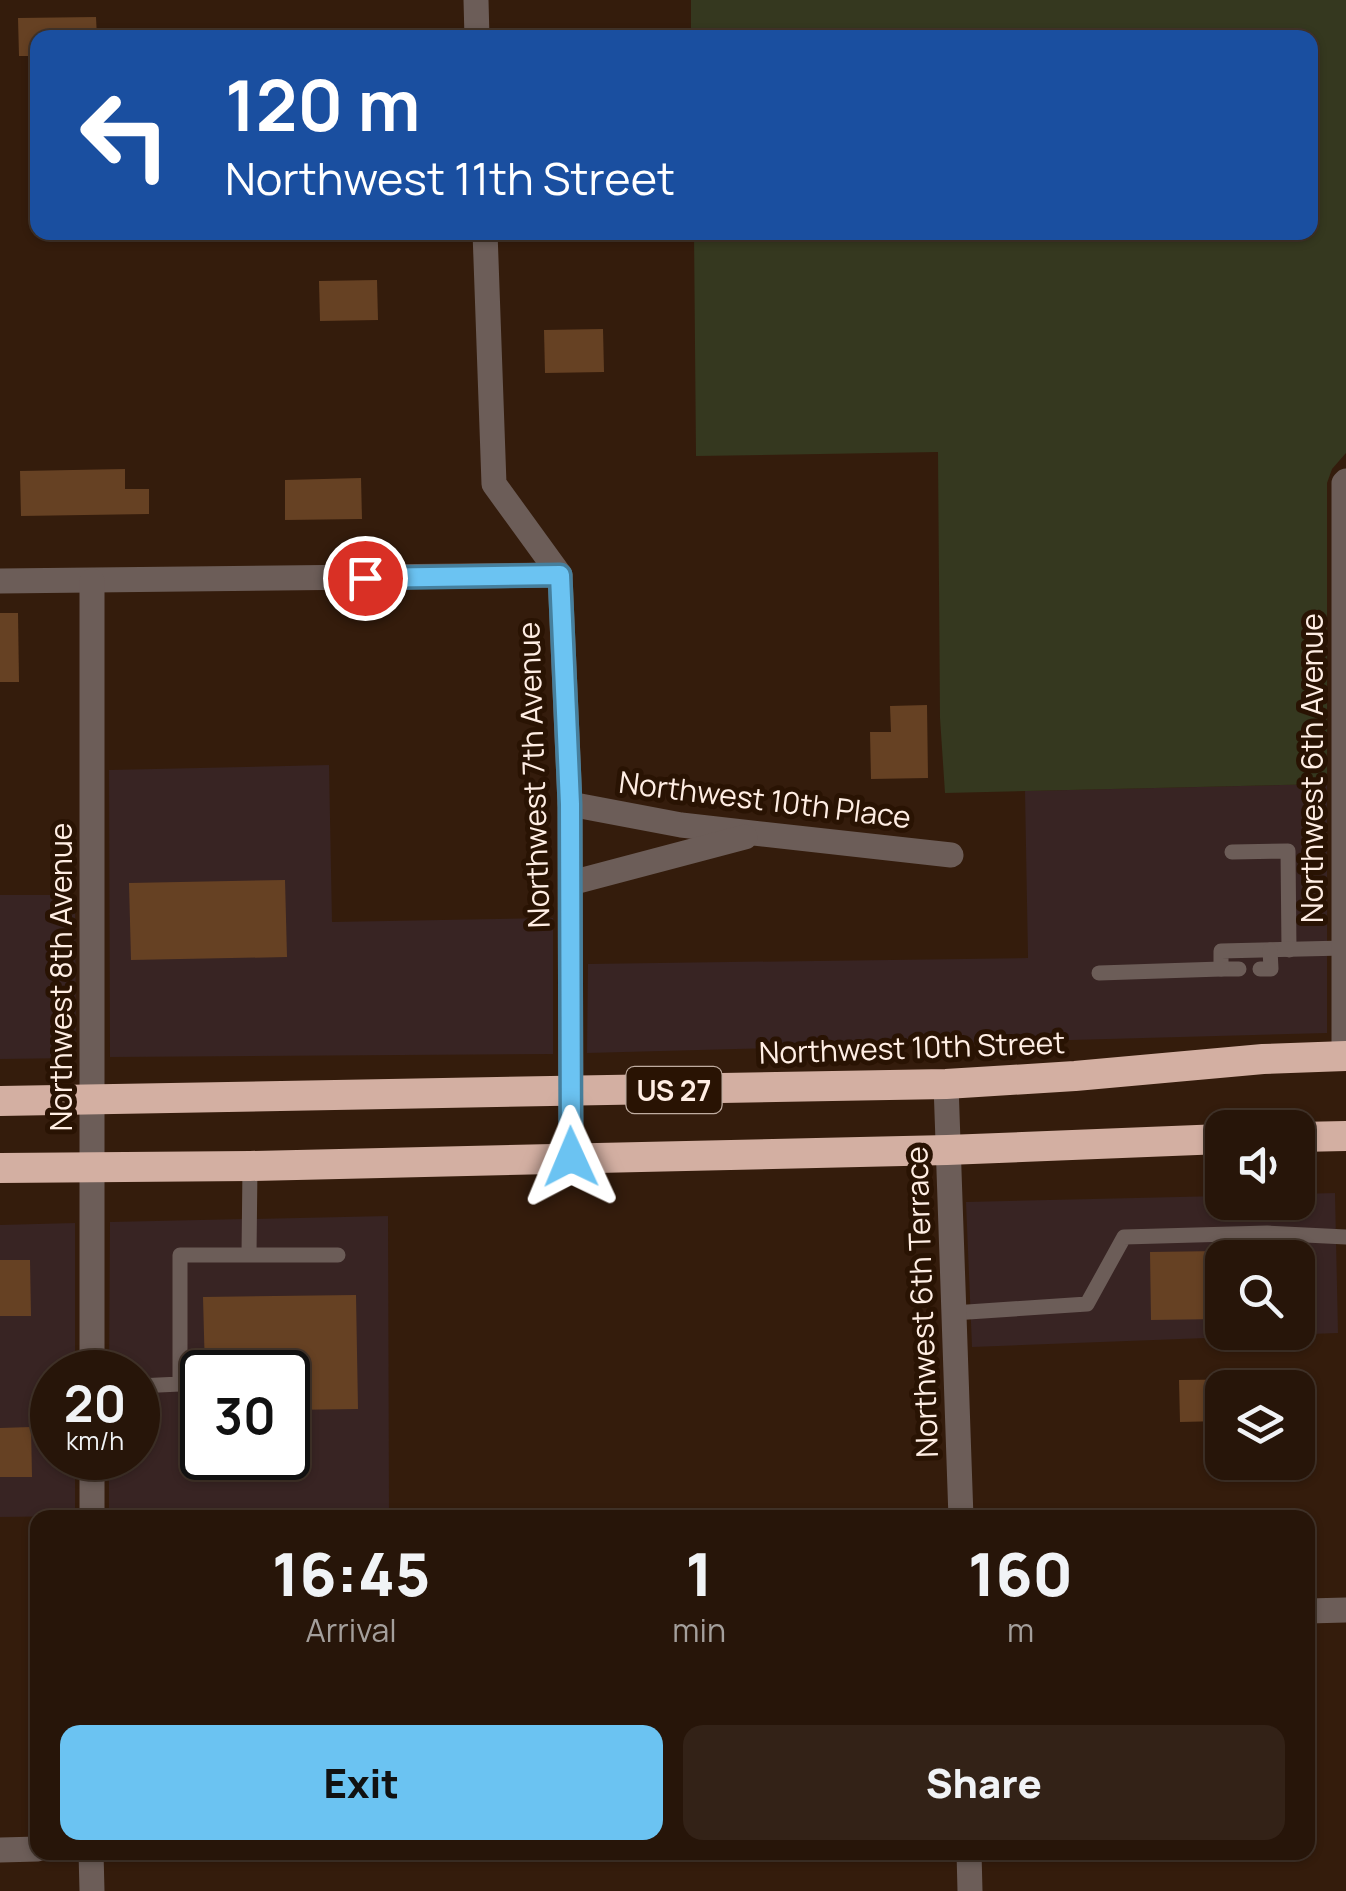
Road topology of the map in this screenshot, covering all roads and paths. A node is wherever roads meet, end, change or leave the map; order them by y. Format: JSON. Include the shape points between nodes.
{"nodes":[{"id":1,"x":476,"y":0,"type":"edge"},
{"id":2,"x":478,"y":30,"type":"edge"},
{"id":3,"x":485,"y":240,"type":"edge"},
{"id":4,"x":1346,"y":481,"type":"edge"},
{"id":5,"x":560,"y":575,"type":"junction"},
{"id":6,"x":0,"y":581,"type":"edge"},
{"id":7,"x":92,"y":581,"type":"junction"},
{"id":8,"x":1345,"y":709,"type":"edge"},
{"id":9,"x":570,"y":804,"type":"junction"},
{"id":10,"x":758,"y":833,"type":"junction"},
{"id":11,"x":1232,"y":852,"type":"dead end"},
{"id":12,"x":951,"y":856,"type":"dead end"},
{"id":13,"x":570,"y":883,"type":"junction"},
{"id":14,"x":1344,"y":948,"type":"edge"},
{"id":15,"x":1270,"y":950,"type":"junction"},
{"id":16,"x":1289,"y":950,"type":"junction"},
{"id":17,"x":1238,"y":969,"type":"dead end"},
{"id":18,"x":1260,"y":969,"type":"dead end"},
{"id":19,"x":1221,"y":970,"type":"junction"},
{"id":20,"x":1099,"y":973,"type":"dead end"},
{"id":21,"x":1345,"y":1056,"type":"edge"},
{"id":22,"x":946,"y":1084,"type":"junction"},
{"id":23,"x":570,"y":1092,"type":"junction"},
{"id":24,"x":93,"y":1100,"type":"junction"},
{"id":25,"x":0,"y":1101,"type":"edge"},
{"id":26,"x":1346,"y":1136,"type":"edge"},
{"id":27,"x":1315,"y":1137,"type":"edge"},
{"id":28,"x":1205,"y":1140,"type":"edge"},
{"id":29,"x":947,"y":1150,"type":"junction"},
{"id":30,"x":571,"y":1157,"type":"junction"},
{"id":31,"x":92,"y":1166,"type":"junction"},
{"id":32,"x":250,"y":1166,"type":"junction"},
{"id":33,"x":0,"y":1168,"type":"edge"},
{"id":34,"x":1346,"y":1237,"type":"edge"},
{"id":35,"x":249,"y":1254,"type":"junction"},
{"id":36,"x":338,"y":1254,"type":"dead end"},
{"id":37,"x":954,"y":1312,"type":"junction"},
{"id":38,"x":92,"y":1350,"type":"edge"},
{"id":39,"x":160,"y":1385,"type":"edge"},
{"id":40,"x":92,"y":1480,"type":"edge"},
{"id":41,"x":92,"y":1510,"type":"edge"},
{"id":42,"x":961,"y":1510,"type":"edge"},
{"id":43,"x":1315,"y":1610,"type":"edge"},
{"id":44,"x":1346,"y":1610,"type":"edge"},
{"id":45,"x":30,"y":1849,"type":"edge"},
{"id":46,"x":0,"y":1850,"type":"edge"},
{"id":47,"x":91,"y":1860,"type":"edge"},
{"id":48,"x":969,"y":1860,"type":"edge"},
{"id":49,"x":92,"y":1891,"type":"edge"},
{"id":50,"x":970,"y":1891,"type":"edge"}],
"edges":[{"from":1,"to":2,"type":"street"},
{"from":3,"to":5,"type":"street","via":[[494,484]]},
{"from":4,"to":8,"type":"street","name":"Northwest 6th Avenue"},
{"from":5,"to":7,"type":"street"},
{"from":5,"to":9,"type":"street","name":"Northwest 7th Avenue"},
{"from":6,"to":7,"type":"street"},
{"from":7,"to":24,"type":"street","name":"Northwest 8th Avenue"},
{"from":8,"to":14,"type":"street","name":"Northwest 6th Avenue"},
{"from":9,"to":10,"type":"street","name":"Northwest 10th Place"},
{"from":9,"to":13,"type":"street","name":"Northwest 7th Avenue"},
{"from":10,"to":12,"type":"street","name":"Northwest 10th Place"},
{"from":10,"to":13,"type":"street"},
{"from":11,"to":16,"type":"lane","via":[[1288,851]]},
{"from":13,"to":23,"type":"street","name":"Northwest 7th Avenue"},
{"from":14,"to":16,"type":"lane"},
{"from":14,"to":21,"type":"street","name":"Northwest 6th Avenue"},
{"from":15,"to":16,"type":"lane"},
{"from":15,"to":18,"type":"lane","via":[[1271,968]]},
{"from":15,"to":19,"type":"lane","via":[[1221,951]]},
{"from":17,"to":19,"type":"lane"},
{"from":19,"to":20,"type":"lane"},
{"from":21,"to":22,"type":"highway","name":"Northwest 10th Street","number":"US 27"},
{"from":22,"to":23,"type":"highway","name":"Northwest 10th Street","number":"US 27"},
{"from":22,"to":29,"type":"street","name":"Northwest 6th Terrace"},
{"from":23,"to":24,"type":"highway","name":"Northwest 10th Street","number":"US 27"},
{"from":23,"to":30,"type":"street","name":"Northwest 7th Avenue"},
{"from":24,"to":25,"type":"highway","name":"Northwest 10th Street","number":"US 27"},
{"from":24,"to":31,"type":"street","name":"Northwest 8th Avenue"},
{"from":26,"to":27,"type":"highway"},
{"from":28,"to":29,"type":"highway","number":"US 27"},
{"from":29,"to":30,"type":"highway","number":"US 27"},
{"from":29,"to":37,"type":"street","name":"Northwest 6th Terrace"},
{"from":30,"to":32,"type":"highway","number":"US 27"},
{"from":31,"to":32,"type":"highway","number":"US 27"},
{"from":31,"to":33,"type":"highway","number":"US 27"},
{"from":31,"to":38,"type":"street","name":"Northwest 8th Avenue"},
{"from":32,"to":35,"type":"lane"},
{"from":34,"to":37,"type":"lane","via":[[1124,1237],[1087,1304]]},
{"from":35,"to":36,"type":"lane"},
{"from":35,"to":39,"type":"lane","via":[[180,1254],[180,1384]]},
{"from":37,"to":42,"type":"street","name":"Northwest 6th Terrace"},
{"from":40,"to":41,"type":"street"},
{"from":43,"to":44,"type":"street"},
{"from":45,"to":46,"type":"street"},
{"from":47,"to":49,"type":"street"},
{"from":48,"to":50,"type":"street"}]}
